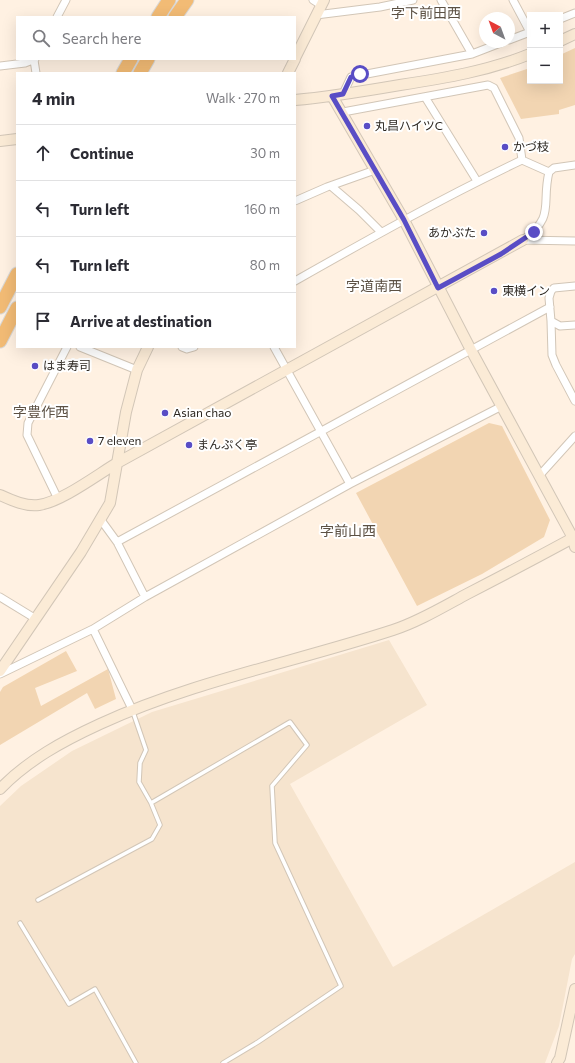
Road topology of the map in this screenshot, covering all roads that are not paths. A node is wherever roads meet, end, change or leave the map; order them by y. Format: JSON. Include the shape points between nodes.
{"nodes":[{"id":1,"x":66,"y":0,"type":"edge"},
{"id":2,"x":169,"y":0,"type":"edge"},
{"id":3,"x":413,"y":0,"type":"edge"},
{"id":4,"x":441,"y":0,"type":"edge"},
{"id":5,"x":512,"y":0,"type":"edge"},
{"id":6,"x":318,"y":5,"type":"edge"},
{"id":7,"x":575,"y":13,"type":"edge"},
{"id":8,"x":58,"y":16,"type":"edge"},
{"id":9,"x":159,"y":16,"type":"edge"},
{"id":10,"x":563,"y":18,"type":"edge"},
{"id":11,"x":527,"y":27,"type":"edge"},
{"id":12,"x":527,"y":33,"type":"edge"},
{"id":13,"x":575,"y":34,"type":"edge"},
{"id":14,"x":515,"y":38,"type":"edge"},
{"id":15,"x":563,"y":40,"type":"edge"},
{"id":16,"x":488,"y":48,"type":"edge"},
{"id":17,"x":472,"y":54,"type":"junction"},
{"id":18,"x":527,"y":55,"type":"edge"},
{"id":19,"x":296,"y":57,"type":"edge"},
{"id":20,"x":35,"y":60,"type":"edge"},
{"id":21,"x":131,"y":60,"type":"edge"},
{"id":22,"x":147,"y":60,"type":"edge"},
{"id":23,"x":154,"y":60,"type":"edge"},
{"id":24,"x":294,"y":60,"type":"edge"},
{"id":25,"x":0,"y":66,"type":"edge"},
{"id":26,"x":36,"y":72,"type":"edge"},
{"id":27,"x":124,"y":72,"type":"edge"},
{"id":28,"x":141,"y":72,"type":"edge"},
{"id":29,"x":148,"y":72,"type":"edge"},
{"id":30,"x":288,"y":72,"type":"edge"},
{"id":31,"x":343,"y":94,"type":"junction"},
{"id":32,"x":332,"y":96,"type":"junction"},
{"id":33,"x":425,"y":97,"type":"junction"},
{"id":34,"x":296,"y":100,"type":"edge"},
{"id":35,"x":343,"y":112,"type":"junction"},
{"id":36,"x":16,"y":139,"type":"edge"},
{"id":37,"x":0,"y":141,"type":"edge"},
{"id":38,"x":522,"y":160,"type":"junction"},
{"id":39,"x":575,"y":165,"type":"edge"},
{"id":40,"x":375,"y":170,"type":"junction"},
{"id":41,"x":549,"y":172,"type":"junction"},
{"id":42,"x":477,"y":181,"type":"junction"},
{"id":43,"x":331,"y":186,"type":"junction"},
{"id":44,"x":296,"y":201,"type":"edge"},
{"id":45,"x":404,"y":220,"type":"junction"},
{"id":46,"x":381,"y":232,"type":"junction"},
{"id":47,"x":523,"y":240,"type":"junction"},
{"id":48,"x":575,"y":241,"type":"edge"},
{"id":49,"x":16,"y":275,"type":"edge"},
{"id":50,"x":296,"y":280,"type":"edge"},
{"id":51,"x":575,"y":286,"type":"edge"},
{"id":52,"x":438,"y":288,"type":"junction"},
{"id":53,"x":3,"y":293,"type":"edge"},
{"id":54,"x":0,"y":307,"type":"edge"},
{"id":55,"x":550,"y":307,"type":"junction"},
{"id":56,"x":16,"y":310,"type":"edge"},
{"id":57,"x":551,"y":321,"type":"junction"},
{"id":58,"x":575,"y":325,"type":"edge"},
{"id":59,"x":0,"y":341,"type":"edge"},
{"id":60,"x":66,"y":348,"type":"edge"},
{"id":61,"x":82,"y":348,"type":"edge"},
{"id":62,"x":148,"y":348,"type":"edge"},
{"id":63,"x":275,"y":348,"type":"edge"},
{"id":64,"x":470,"y":350,"type":"junction"},
{"id":65,"x":137,"y":370,"type":"junction"},
{"id":66,"x":287,"y":371,"type":"junction"},
{"id":67,"x":575,"y":400,"type":"edge"},
{"id":68,"x":502,"y":406,"type":"junction"},
{"id":69,"x":320,"y":430,"type":"junction"},
{"id":70,"x":575,"y":436,"type":"edge"},
{"id":71,"x":117,"y":463,"type":"junction"},
{"id":72,"x":540,"y":476,"type":"junction"},
{"id":73,"x":350,"y":484,"type":"junction"},
{"id":74,"x":0,"y":495,"type":"edge"},
{"id":75,"x":58,"y":499,"type":"junction"},
{"id":76,"x":101,"y":520,"type":"junction"},
{"id":77,"x":117,"y":542,"type":"junction"},
{"id":78,"x":574,"y":543,"type":"edge"},
{"id":79,"x":0,"y":597,"type":"edge"},
{"id":80,"x":145,"y":597,"type":"junction"},
{"id":81,"x":36,"y":619,"type":"junction"},
{"id":82,"x":92,"y":629,"type":"junction"},
{"id":83,"x":0,"y":672,"type":"edge"},
{"id":84,"x":132,"y":709,"type":"junction"},
{"id":85,"x":0,"y":789,"type":"edge"},
{"id":86,"x":151,"y":803,"type":"junction"},
{"id":87,"x":38,"y":900,"type":"dead end"},
{"id":88,"x":20,"y":923,"type":"dead end"},
{"id":89,"x":575,"y":989,"type":"edge"},
{"id":90,"x":136,"y":1063,"type":"edge"},
{"id":91,"x":222,"y":1063,"type":"edge"},
{"id":92,"x":557,"y":1063,"type":"edge"}],
"edges":[{"from":1,"to":8,"type":"street"},
{"from":2,"to":9,"type":"highway"},
{"from":3,"to":6,"type":"street","via":[[380,7]]},
{"from":4,"to":17,"type":"street"},
{"from":5,"to":11,"type":"street"},
{"from":6,"to":19,"type":"street"},
{"from":7,"to":10,"type":"street"},
{"from":12,"to":14,"type":"street"},
{"from":13,"to":15,"type":"street"},
{"from":16,"to":17,"type":"street"},
{"from":17,"to":31,"type":"street","via":[[351,77]]},
{"from":18,"to":31,"type":"street","via":[[464,75]]},
{"from":20,"to":25,"type":"street"},
{"from":20,"to":26,"type":"street"},
{"from":21,"to":27,"type":"highway"},
{"from":22,"to":28,"type":"highway"},
{"from":23,"to":29,"type":"highway"},
{"from":24,"to":30,"type":"street"},
{"from":31,"to":32,"type":"street"},
{"from":32,"to":34,"type":"street"},
{"from":32,"to":35,"type":"street"},
{"from":33,"to":35,"type":"street"},
{"from":33,"to":38,"type":"street","via":[[488,85],[494,88],[519,138]]},
{"from":33,"to":42,"type":"street"},
{"from":35,"to":40,"type":"street"},
{"from":36,"to":37,"type":"street"},
{"from":38,"to":41,"type":"street"},
{"from":38,"to":42,"type":"street"},
{"from":39,"to":41,"type":"street","via":[[554,168]]},
{"from":40,"to":43,"type":"street"},
{"from":40,"to":45,"type":"street"},
{"from":41,"to":47,"type":"street","via":[[546,212],[540,227]]},
{"from":42,"to":45,"type":"street"},
{"from":43,"to":44,"type":"street"},
{"from":43,"to":46,"type":"street"},
{"from":45,"to":46,"type":"street"},
{"from":45,"to":52,"type":"street"},
{"from":46,"to":50,"type":"street"},
{"from":47,"to":48,"type":"street"},
{"from":47,"to":52,"type":"street"},
{"from":49,"to":53,"type":"highway"},
{"from":51,"to":55,"type":"street","via":[[552,289]]},
{"from":52,"to":64,"type":"street"},
{"from":52,"to":66,"type":"street"},
{"from":53,"to":54,"type":"highway"},
{"from":55,"to":57,"type":"street"},
{"from":55,"to":64,"type":"street"},
{"from":56,"to":59,"type":"highway"},
{"from":57,"to":58,"type":"street","via":[[560,326]]},
{"from":57,"to":67,"type":"street","via":[[552,355]]},
{"from":60,"to":75,"type":"street","via":[[28,423],[28,434]]},
{"from":61,"to":65,"type":"street"},
{"from":62,"to":65,"type":"street"},
{"from":63,"to":66,"type":"street"},
{"from":64,"to":68,"type":"street"},
{"from":64,"to":69,"type":"street"},
{"from":65,"to":71,"type":"street"},
{"from":66,"to":69,"type":"street"},
{"from":66,"to":71,"type":"street"},
{"from":68,"to":72,"type":"street"},
{"from":68,"to":73,"type":"street"},
{"from":69,"to":73,"type":"street"},
{"from":69,"to":77,"type":"street"},
{"from":70,"to":72,"type":"street"},
{"from":71,"to":75,"type":"street"},
{"from":71,"to":76,"type":"street","via":[[110,503]]},
{"from":72,"to":78,"type":"street"},
{"from":73,"to":80,"type":"street"},
{"from":74,"to":75,"type":"street","via":[[16,502],[38,506]]},
{"from":76,"to":77,"type":"street"},
{"from":76,"to":81,"type":"street"},
{"from":77,"to":80,"type":"street"},
{"from":78,"to":84,"type":"street","via":[[394,630],[211,682]]},
{"from":79,"to":81,"type":"street"},
{"from":80,"to":82,"type":"street"},
{"from":81,"to":83,"type":"street"},
{"from":82,"to":83,"type":"street"},
{"from":82,"to":84,"type":"street"},
{"from":84,"to":85,"type":"street","via":[[47,751],[14,774]]},
{"from":84,"to":86,"type":"lane","via":[[146,750],[140,763],[139,782]]},
{"from":86,"to":87,"type":"lane","via":[[160,826],[152,839]]},
{"from":86,"to":91,"type":"lane","via":[[290,722],[306,745],[272,786],[275,843],[341,986]]},
{"from":88,"to":90,"type":"lane","via":[[69,1004],[95,989]]},
{"from":89,"to":92,"type":"street"}]}
